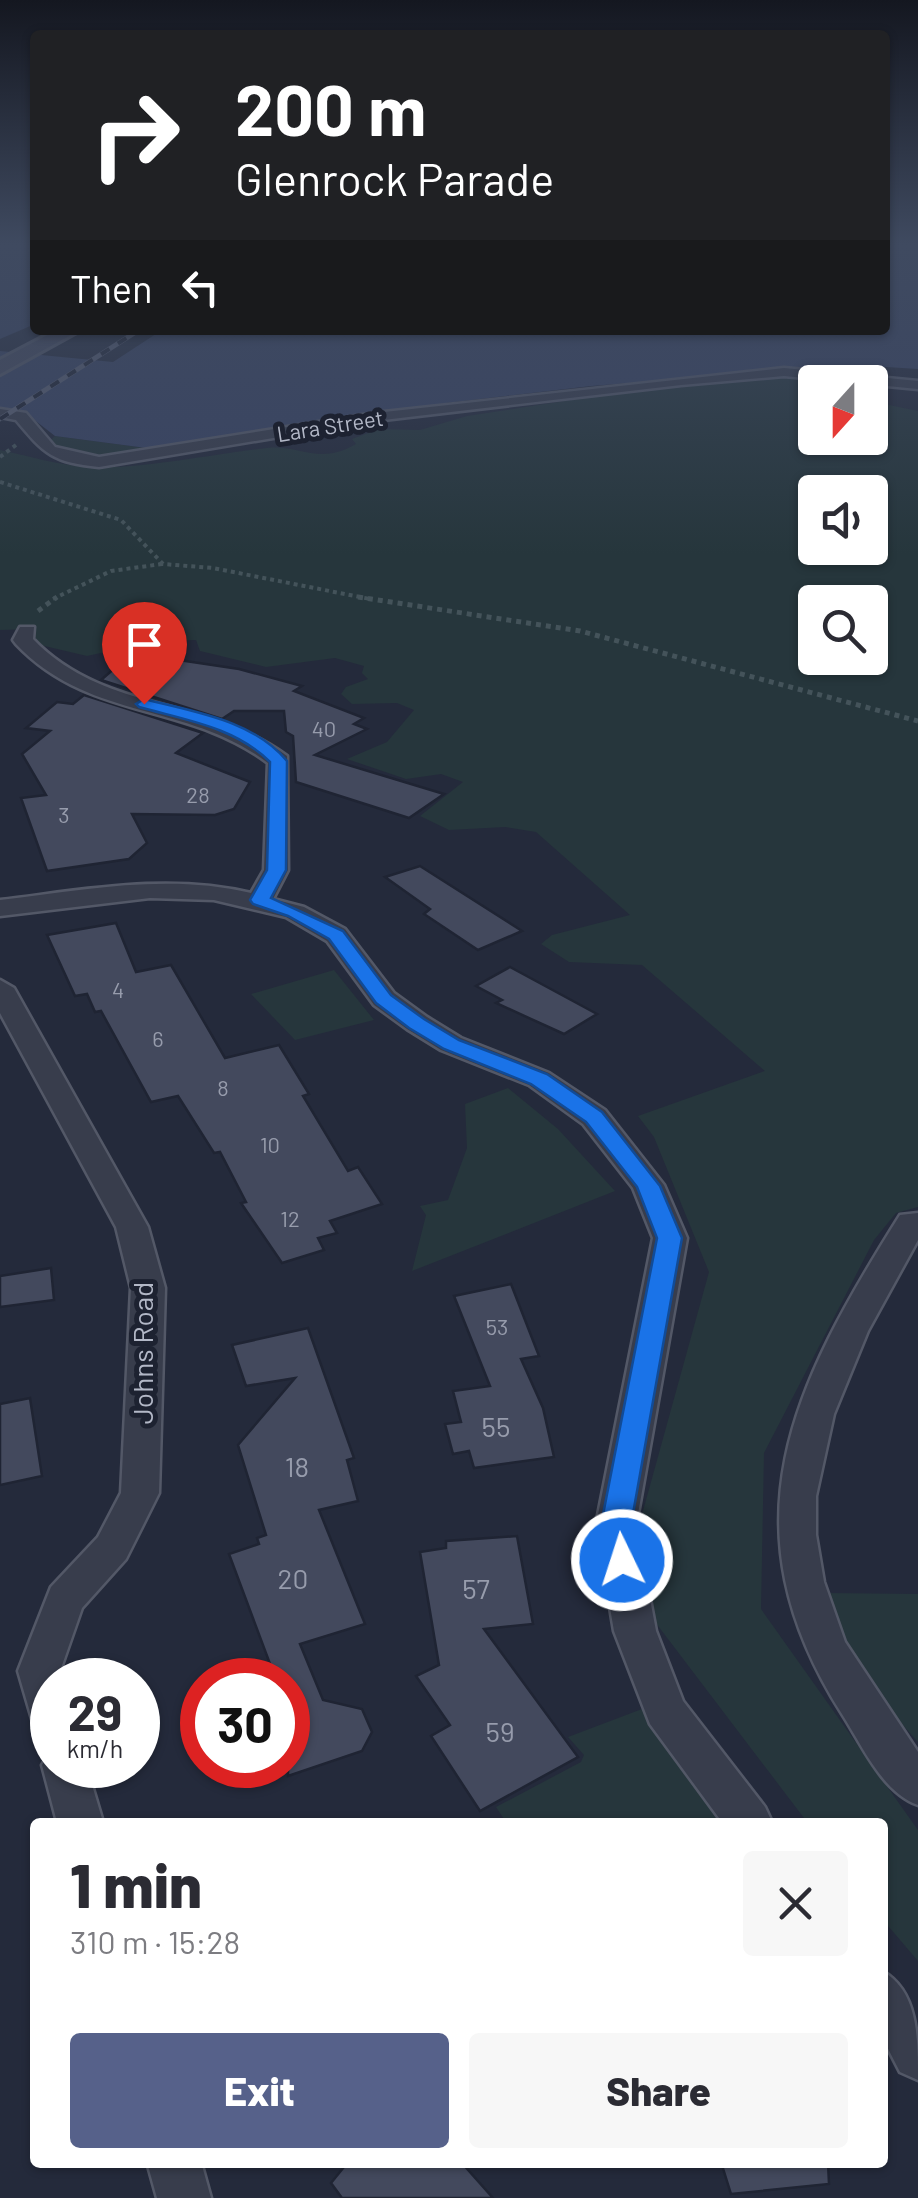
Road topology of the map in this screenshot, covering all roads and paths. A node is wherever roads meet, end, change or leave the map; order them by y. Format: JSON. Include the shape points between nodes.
{"nodes":[{"id":1,"x":38,"y":349,"type":"edge"},
{"id":2,"x":0,"y":368,"type":"edge"},
{"id":3,"x":918,"y":386,"type":"edge"},
{"id":4,"x":0,"y":413,"type":"edge"},
{"id":5,"x":0,"y":482,"type":"edge"},
{"id":6,"x":163,"y":564,"type":"junction"},
{"id":7,"x":26,"y":632,"type":"joint"},
{"id":8,"x":918,"y":721,"type":"edge"},
{"id":9,"x":260,"y":900,"type":"junction"},
{"id":10,"x":0,"y":908,"type":"edge"},
{"id":11,"x":0,"y":988,"type":"edge"},
{"id":12,"x":918,"y":1224,"type":"edge"},
{"id":13,"x":43,"y":1658,"type":"edge"},
{"id":14,"x":918,"y":1784,"type":"edge"},
{"id":15,"x":70,"y":1788,"type":"edge"},
{"id":16,"x":79,"y":1818,"type":"edge"},
{"id":17,"x":746,"y":1818,"type":"edge"},
{"id":18,"x":888,"y":2003,"type":"edge"},
{"id":19,"x":918,"y":2054,"type":"edge"},
{"id":20,"x":176,"y":2168,"type":"edge"},
{"id":21,"x":184,"y":2198,"type":"edge"}],
"edges":[{"from":1,"to":2,"type":"main road"},
{"from":3,"to":4,"type":"street","name":"Lara Street","via":[[784,372],[681,381],[375,416],[98,462],[60,456],[21,416]]},
{"from":5,"to":6,"type":"path","via":[[121,520]]},
{"from":6,"to":7,"type":"path","via":[[131,564],[70,585],[37,611]]},
{"from":6,"to":8,"type":"path","via":[[580,631]]},
{"from":7,"to":9,"type":"street","via":[[23,640],[35,657],[76,686],[233,728],[279,761],[276,870]]},
{"from":9,"to":10,"type":"street","via":[[150,890]]},
{"from":9,"to":17,"type":"street","via":[[336,935],[384,999],[417,1023],[539,1079],[594,1117],[648,1186],[670,1238],[616,1525],[635,1631],[665,1711]]},
{"from":11,"to":13,"type":"street","name":"Johns Road","via":[[132,1228],[148,1288],[140,1493],[112,1548],[65,1600]]},
{"from":12,"to":14,"type":"street","via":[[912,1223],[872,1292],[826,1392],[803,1465],[796,1533],[810,1614],[851,1692]]},
{"from":15,"to":16,"type":"street"},
{"from":18,"to":19,"type":"street"},
{"from":20,"to":21,"type":"street"}]}
